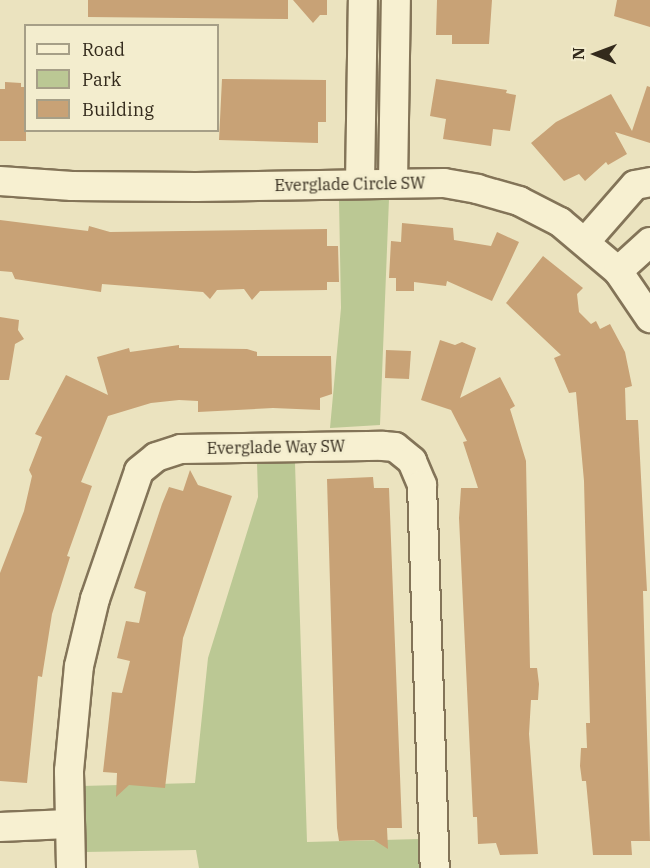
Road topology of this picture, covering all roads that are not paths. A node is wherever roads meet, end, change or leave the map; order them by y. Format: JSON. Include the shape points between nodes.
{"nodes":[{"id":1,"x":363,"y":0,"type":"edge"},
{"id":2,"x":396,"y":0,"type":"edge"},
{"id":3,"x":0,"y":181,"type":"edge"},
{"id":4,"x":650,"y":182,"type":"edge"},
{"id":5,"x":393,"y":183,"type":"junction"},
{"id":6,"x":360,"y":184,"type":"junction"},
{"id":7,"x":585,"y":241,"type":"junction"},
{"id":8,"x":650,"y":242,"type":"edge"},
{"id":9,"x":618,"y":271,"type":"junction"},
{"id":10,"x":650,"y":318,"type":"edge"},
{"id":11,"x":68,"y":824,"type":"junction"},
{"id":12,"x":0,"y":826,"type":"edge"},
{"id":13,"x":71,"y":868,"type":"edge"},
{"id":14,"x":435,"y":868,"type":"edge"}],
"edges":[{"from":1,"to":6,"type":"street"},
{"from":2,"to":5,"type":"street"},
{"from":3,"to":6,"type":"street","name":"Everglade Circle SW","via":[[84,186]]},
{"from":4,"to":7,"type":"street","via":[[635,185]]},
{"from":5,"to":6,"type":"street","name":"Everglade Circle SW"},
{"from":5,"to":7,"type":"street","name":"Everglade Circle SW","via":[[444,183],[519,201],[560,222]]},
{"from":7,"to":9,"type":"street","name":"Everglade Circle SW"},
{"from":8,"to":9,"type":"street"},
{"from":9,"to":10,"type":"street","name":"Everglade Circle SW"},
{"from":11,"to":12,"type":"street"},
{"from":11,"to":13,"type":"street","name":"Everglade Way SW"},
{"from":11,"to":14,"type":"street","name":"Everglade Way SW","via":[[79,666],[95,598],[139,471],[156,457],[181,449],[395,447],[412,461],[422,485]]}]}
